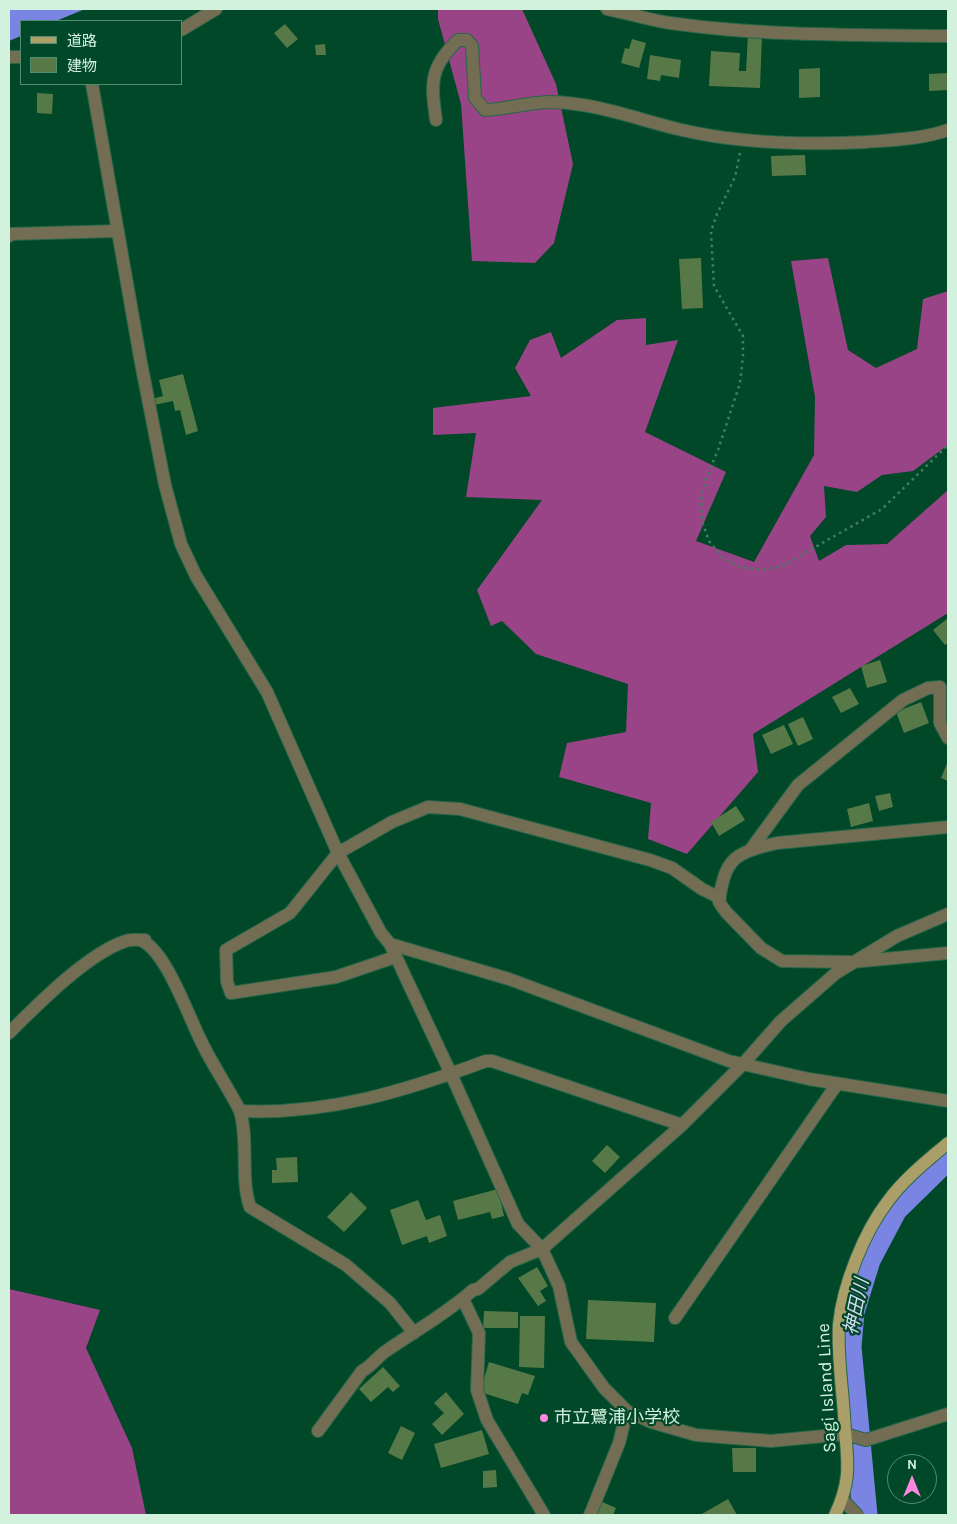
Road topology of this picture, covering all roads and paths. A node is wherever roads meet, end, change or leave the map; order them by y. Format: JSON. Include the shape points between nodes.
{"nodes":[{"id":1,"x":216,"y":9,"type":"edge"},
{"id":2,"x":607,"y":9,"type":"edge"},
{"id":3,"x":182,"y":29,"type":"edge"},
{"id":4,"x":948,"y":36,"type":"edge"},
{"id":5,"x":92,"y":85,"type":"edge"},
{"id":6,"x":436,"y":120,"type":"dead end"},
{"id":7,"x":948,"y":130,"type":"edge"},
{"id":8,"x":742,"y":140,"type":"junction"},
{"id":9,"x":118,"y":231,"type":"junction"},
{"id":10,"x":9,"y":236,"type":"edge"},
{"id":11,"x":948,"y":445,"type":"edge"},
{"id":12,"x":948,"y":738,"type":"edge"},
{"id":13,"x":948,"y":827,"type":"edge"},
{"id":14,"x":751,"y":849,"type":"junction"},
{"id":15,"x":338,"y":853,"type":"junction"},
{"id":16,"x":720,"y":898,"type":"junction"},
{"id":17,"x":948,"y":914,"type":"edge"},
{"id":18,"x":390,"y":944,"type":"junction"},
{"id":19,"x":948,"y":953,"type":"edge"},
{"id":20,"x":395,"y":957,"type":"junction"},
{"id":21,"x":852,"y":962,"type":"junction"},
{"id":22,"x":9,"y":1033,"type":"edge"},
{"id":23,"x":743,"y":1064,"type":"junction"},
{"id":24,"x":451,"y":1074,"type":"junction"},
{"id":25,"x":837,"y":1084,"type":"junction"},
{"id":26,"x":948,"y":1101,"type":"edge"},
{"id":27,"x":240,"y":1111,"type":"junction"},
{"id":28,"x":682,"y":1125,"type":"junction"},
{"id":29,"x":948,"y":1143,"type":"edge"},
{"id":30,"x":542,"y":1249,"type":"junction"},
{"id":31,"x":463,"y":1299,"type":"junction"},
{"id":32,"x":674,"y":1318,"type":"dead end"},
{"id":33,"x":414,"y":1333,"type":"junction"},
{"id":34,"x":627,"y":1411,"type":"junction"},
{"id":35,"x":948,"y":1414,"type":"edge"},
{"id":36,"x":318,"y":1431,"type":"dead end"},
{"id":37,"x":845,"y":1434,"type":"junction"},
{"id":38,"x":842,"y":1499,"type":"junction"},
{"id":39,"x":544,"y":1515,"type":"edge"},
{"id":40,"x":590,"y":1515,"type":"edge"},
{"id":41,"x":835,"y":1515,"type":"edge"},
{"id":42,"x":857,"y":1515,"type":"edge"}],
"edges":[{"from":1,"to":3,"type":"street"},
{"from":2,"to":4,"type":"street","via":[[669,22],[759,31]]},
{"from":5,"to":9,"type":"street"},
{"from":6,"to":8,"type":"street","via":[[434,72],[458,40],[467,40],[472,46],[475,98],[485,110],[551,102],[583,105],[683,131]]},
{"from":7,"to":8,"type":"street","via":[[895,140],[822,144]]},
{"from":8,"to":11,"type":"path","via":[[735,177],[711,231],[714,286],[743,336],[743,356],[740,383],[701,500],[702,521],[709,541],[723,558],[740,567],[762,570],[782,566],[882,509]]},
{"from":9,"to":10,"type":"street"},
{"from":9,"to":15,"type":"street","via":[[165,485],[181,544],[196,576],[267,692]]},
{"from":12,"to":14,"type":"street","via":[[940,723],[940,687],[928,688],[903,700],[798,785]]},
{"from":13,"to":14,"type":"street","via":[[777,843]]},
{"from":14,"to":16,"type":"street","via":[[733,858],[722,879]]},
{"from":15,"to":16,"type":"street","via":[[392,822],[428,807],[460,809],[650,860],[672,868]]},
{"from":15,"to":18,"type":"street"},
{"from":15,"to":20,"type":"street","via":[[290,913],[226,950],[227,982],[231,993],[336,977]]},
{"from":16,"to":21,"type":"street","via":[[726,912],[761,948],[782,961]]},
{"from":17,"to":21,"type":"street","via":[[897,936]]},
{"from":18,"to":20,"type":"street"},
{"from":18,"to":23,"type":"street","via":[[509,979]]},
{"from":19,"to":21,"type":"street"},
{"from":20,"to":24,"type":"street"},
{"from":21,"to":23,"type":"street","via":[[781,1021]]},
{"from":22,"to":27,"type":"street","via":[[51,990],[104,952],[127,940],[145,940],[153,947],[183,1001],[204,1047]]},
{"from":23,"to":25,"type":"street"},
{"from":23,"to":28,"type":"street"},
{"from":24,"to":27,"type":"street","via":[[395,1093],[314,1109]]},
{"from":24,"to":28,"type":"street","via":[[492,1061]]},
{"from":24,"to":30,"type":"street","via":[[518,1224]]},
{"from":25,"to":26,"type":"street"},
{"from":25,"to":32,"type":"street"},
{"from":27,"to":33,"type":"street","via":[[246,1195],[250,1207],[346,1265],[390,1303]]},
{"from":28,"to":30,"type":"street"},
{"from":29,"to":37,"type":"main road","name":"Sagi Island Line","via":[[913,1172],[887,1201],[856,1260],[844,1291],[839,1326]]},
{"from":30,"to":31,"type":"street","via":[[510,1262]]},
{"from":30,"to":34,"type":"street","via":[[559,1286],[571,1342],[604,1388]]},
{"from":31,"to":33,"type":"street"},
{"from":31,"to":39,"type":"street","via":[[479,1333],[477,1390],[487,1420]]},
{"from":33,"to":36,"type":"street","via":[[362,1371]]},
{"from":34,"to":37,"type":"street","via":[[651,1422],[696,1435],[771,1441]]},
{"from":34,"to":40,"type":"street","via":[[619,1443]]},
{"from":35,"to":37,"type":"street","via":[[866,1440]]},
{"from":37,"to":38,"type":"main road","name":"Sagi Island Line","via":[[849,1474]]},
{"from":38,"to":41,"type":"main road","name":"Sagi Island Line"},
{"from":38,"to":42,"type":"street"}]}
